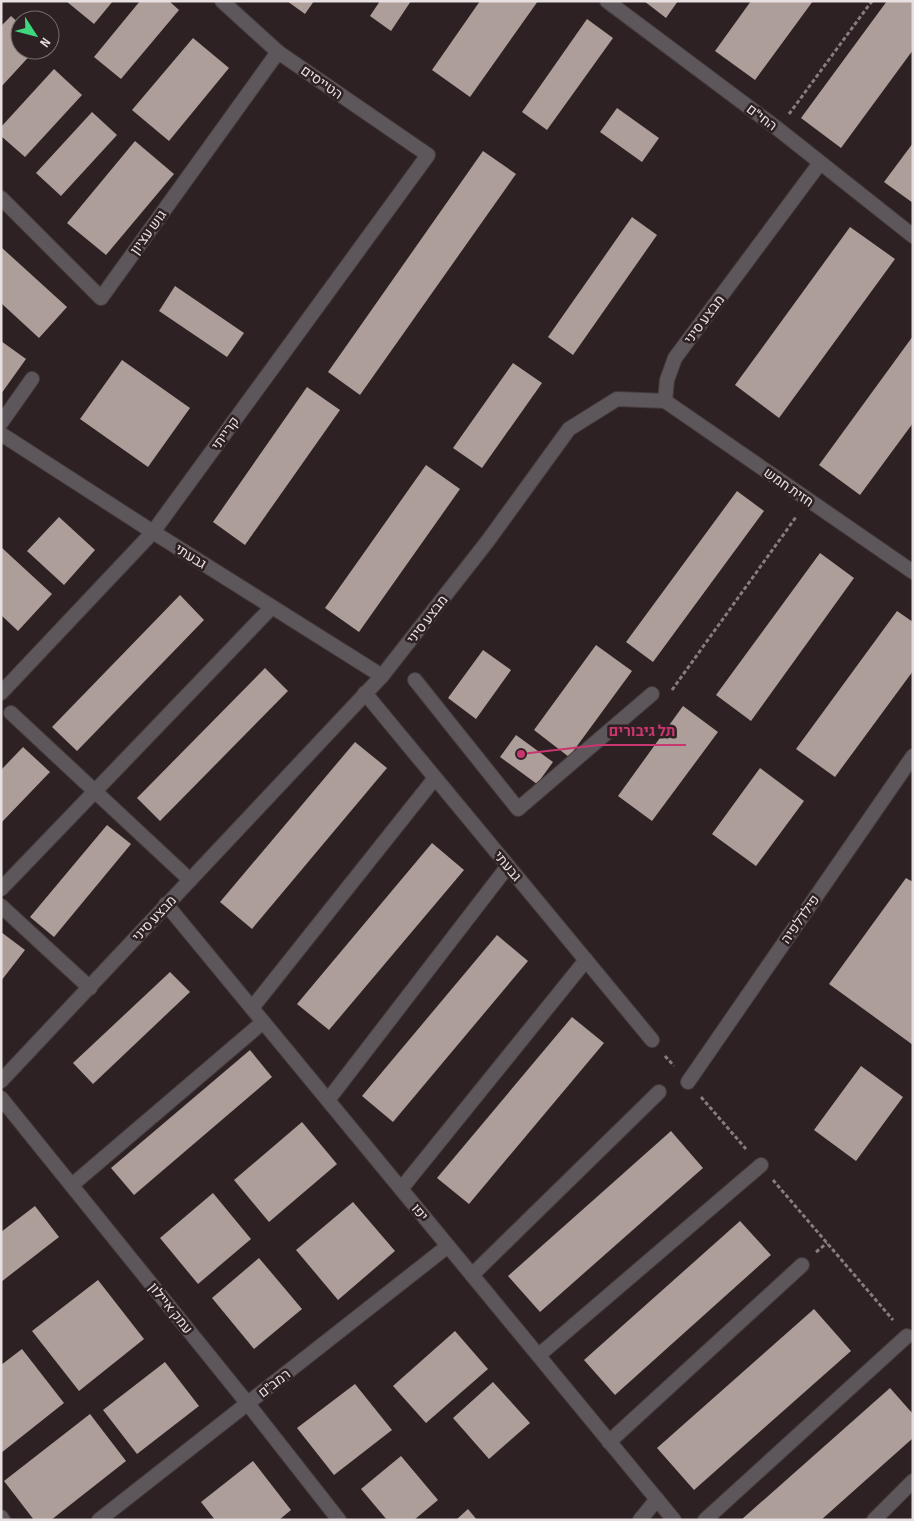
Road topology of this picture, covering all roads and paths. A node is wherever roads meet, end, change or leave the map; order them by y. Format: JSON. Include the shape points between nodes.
{"nodes":[{"id":1,"x":222,"y":1,"type":"edge"},
{"id":2,"x":607,"y":1,"type":"edge"},
{"id":3,"x":872,"y":1,"type":"edge"},
{"id":4,"x":278,"y":52,"type":"junction"},
{"id":5,"x":778,"y":129,"type":"junction"},
{"id":6,"x":428,"y":155,"type":"joint"},
{"id":7,"x":820,"y":163,"type":"junction"},
{"id":8,"x":1,"y":198,"type":"edge"},
{"id":9,"x":913,"y":236,"type":"edge"},
{"id":10,"x":32,"y":379,"type":"dead end"},
{"id":11,"x":665,"y":401,"type":"junction"},
{"id":12,"x":1,"y":422,"type":"edge"},
{"id":13,"x":1,"y":434,"type":"edge"},
{"id":14,"x":808,"y":500,"type":"junction"},
{"id":15,"x":153,"y":532,"type":"junction"},
{"id":16,"x":913,"y":572,"type":"edge"},
{"id":17,"x":272,"y":607,"type":"junction"},
{"id":18,"x":382,"y":676,"type":"junction"},
{"id":19,"x":415,"y":680,"type":"dead end"},
{"id":20,"x":1,"y":693,"type":"edge"},
{"id":21,"x":365,"y":693,"type":"junction"},
{"id":22,"x":652,"y":694,"type":"joint"},
{"id":23,"x":11,"y":713,"type":"dead end"},
{"id":24,"x":913,"y":756,"type":"edge"},
{"id":25,"x":435,"y":778,"type":"junction"},
{"id":26,"x":94,"y":792,"type":"junction"},
{"id":27,"x":508,"y":866,"type":"junction"},
{"id":28,"x":190,"y":880,"type":"junction"},
{"id":29,"x":1,"y":889,"type":"edge"},
{"id":30,"x":166,"y":904,"type":"junction"},
{"id":31,"x":1,"y":906,"type":"edge"},
{"id":32,"x":586,"y":960,"type":"junction"},
{"id":33,"x":90,"y":988,"type":"junction"},
{"id":34,"x":252,"y":1008,"type":"junction"},
{"id":35,"x":263,"y":1022,"type":"junction"},
{"id":36,"x":652,"y":1040,"type":"joint"},
{"id":37,"x":1,"y":1081,"type":"edge"},
{"id":38,"x":688,"y":1082,"type":"junction"},
{"id":39,"x":659,"y":1092,"type":"dead end"},
{"id":40,"x":1,"y":1098,"type":"edge"},
{"id":41,"x":328,"y":1100,"type":"junction"},
{"id":42,"x":761,"y":1166,"type":"junction"},
{"id":43,"x":72,"y":1185,"type":"junction"},
{"id":44,"x":401,"y":1189,"type":"junction"},
{"id":45,"x":448,"y":1246,"type":"junction"},
{"id":46,"x":802,"y":1265,"type":"dead end"},
{"id":47,"x":472,"y":1275,"type":"junction"},
{"id":48,"x":907,"y":1336,"type":"joint"},
{"id":49,"x":539,"y":1355,"type":"junction"},
{"id":50,"x":248,"y":1404,"type":"junction"},
{"id":51,"x":609,"y":1442,"type":"junction"},
{"id":52,"x":913,"y":1481,"type":"edge"},
{"id":53,"x":657,"y":1499,"type":"junction"},
{"id":54,"x":99,"y":1520,"type":"edge"},
{"id":55,"x":339,"y":1520,"type":"edge"},
{"id":56,"x":640,"y":1520,"type":"edge"},
{"id":57,"x":674,"y":1520,"type":"edge"},
{"id":58,"x":705,"y":1520,"type":"edge"},
{"id":59,"x":874,"y":1520,"type":"edge"}],
"edges":[{"from":1,"to":4,"type":"street","name":"הטייסים"},
{"from":2,"to":5,"type":"street","name":"החי\"ם"},
{"from":3,"to":5,"type":"path"},
{"from":4,"to":6,"type":"street","name":"הטייסים"},
{"from":4,"to":8,"type":"street","name":"גוש עציון","via":[[101,298]]},
{"from":5,"to":7,"type":"street","name":"החי\"ם"},
{"from":6,"to":15,"type":"street","name":"קרייתי"},
{"from":7,"to":9,"type":"street","name":"החי\"ם"},
{"from":7,"to":11,"type":"street","name":"מבצע סיני","via":[[675,358],[667,380]]},
{"from":10,"to":12,"type":"street"},
{"from":11,"to":14,"type":"street","name":"חזית חמש"},
{"from":11,"to":18,"type":"street","name":"מבצע סיני","via":[[617,399],[569,429],[487,542]]},
{"from":13,"to":15,"type":"street","name":"גבעתי"},
{"from":14,"to":16,"type":"street","name":"חזית חמש"},
{"from":14,"to":22,"type":"path","via":[[663,703]]},
{"from":15,"to":17,"type":"street","name":"גבעתי"},
{"from":15,"to":20,"type":"street","name":"קרייתי"},
{"from":17,"to":18,"type":"street","name":"גבעתי"},
{"from":17,"to":26,"type":"street"},
{"from":18,"to":21,"type":"street","name":"מבצע סיני"},
{"from":19,"to":22,"type":"street","via":[[518,809]]},
{"from":21,"to":25,"type":"street","name":"גבעתי"},
{"from":21,"to":28,"type":"street","name":"מבצע סיני"},
{"from":23,"to":26,"type":"street"},
{"from":24,"to":38,"type":"street","name":"פילדלפיה"},
{"from":25,"to":27,"type":"street","name":"גבעתי"},
{"from":25,"to":34,"type":"street"},
{"from":26,"to":28,"type":"street"},
{"from":26,"to":29,"type":"street"},
{"from":27,"to":32,"type":"street","name":"גבעתי"},
{"from":27,"to":41,"type":"street"},
{"from":28,"to":30,"type":"street","name":"מבצע סיני"},
{"from":30,"to":33,"type":"street","name":"מבצע סיני"},
{"from":30,"to":34,"type":"street","name":"יפו"},
{"from":31,"to":33,"type":"street"},
{"from":32,"to":36,"type":"street","name":"גבעתי"},
{"from":32,"to":44,"type":"street"},
{"from":33,"to":37,"type":"street","name":"מבצע סיני"},
{"from":34,"to":35,"type":"street","name":"יפו"},
{"from":35,"to":41,"type":"street","name":"יפו"},
{"from":35,"to":43,"type":"street"},
{"from":36,"to":38,"type":"path"},
{"from":38,"to":42,"type":"path"},
{"from":39,"to":47,"type":"street"},
{"from":40,"to":43,"type":"street","name":"עמק איילון"},
{"from":41,"to":44,"type":"street","name":"יפו"},
{"from":42,"to":48,"type":"path"},
{"from":42,"to":49,"type":"street"},
{"from":43,"to":50,"type":"street","name":"עמק איילון"},
{"from":44,"to":45,"type":"street","name":"יפו"},
{"from":45,"to":47,"type":"street","name":"יפו"},
{"from":45,"to":50,"type":"street","name":"רמב\"ם"},
{"from":46,"to":51,"type":"street"},
{"from":47,"to":49,"type":"street","name":"יפו"},
{"from":48,"to":58,"type":"street"},
{"from":49,"to":51,"type":"street","name":"יפו"},
{"from":50,"to":54,"type":"street","name":"רמב\"ם"},
{"from":50,"to":55,"type":"street","name":"עמק איילון"},
{"from":51,"to":53,"type":"street","name":"יפו"},
{"from":52,"to":59,"type":"street"},
{"from":53,"to":56,"type":"street"},
{"from":53,"to":57,"type":"street","name":"יפו"}]}
